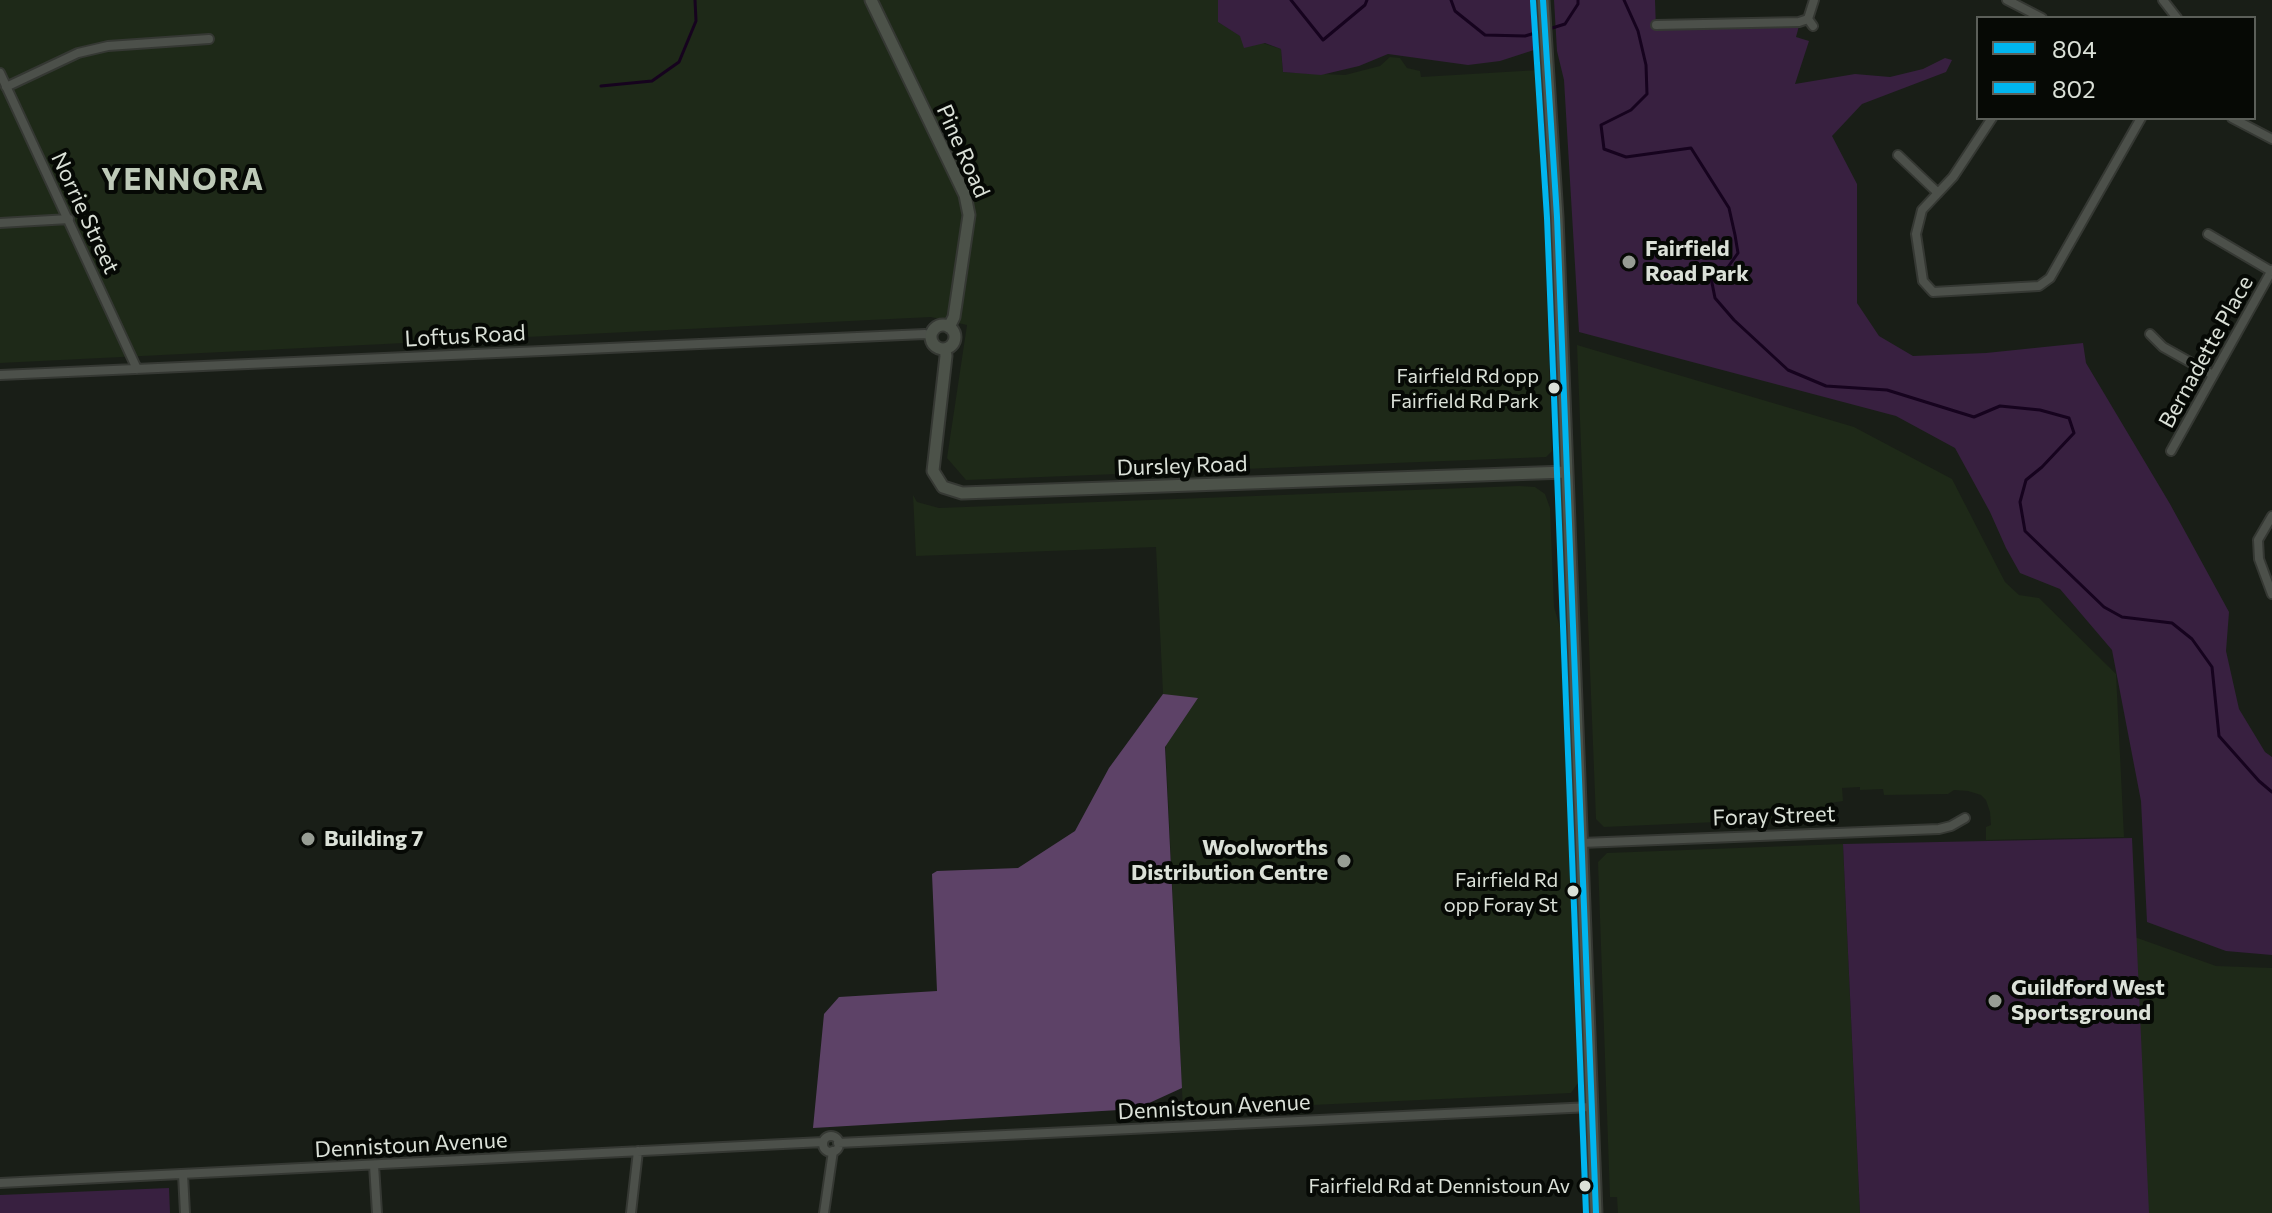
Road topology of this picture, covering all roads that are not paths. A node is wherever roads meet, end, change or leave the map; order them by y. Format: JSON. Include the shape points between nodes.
{"nodes":[{"id":1,"x":871,"y":0,"type":"edge"},
{"id":2,"x":1543,"y":0,"type":"edge"},
{"id":3,"x":1814,"y":0,"type":"edge"},
{"id":4,"x":2007,"y":0,"type":"edge"},
{"id":5,"x":2163,"y":0,"type":"edge"},
{"id":6,"x":2038,"y":16,"type":"edge"},
{"id":7,"x":2175,"y":16,"type":"edge"},
{"id":8,"x":1656,"y":25,"type":"dead end"},
{"id":9,"x":209,"y":39,"type":"dead end"},
{"id":10,"x":0,"y":73,"type":"edge"},
{"id":11,"x":6,"y":87,"type":"junction"},
{"id":12,"x":1991,"y":120,"type":"edge"},
{"id":13,"x":2140,"y":120,"type":"edge"},
{"id":14,"x":2236,"y":120,"type":"edge"},
{"id":15,"x":2272,"y":139,"type":"edge"},
{"id":16,"x":1898,"y":155,"type":"dead end"},
{"id":17,"x":1938,"y":193,"type":"junction"},
{"id":18,"x":69,"y":219,"type":"junction"},
{"id":19,"x":0,"y":223,"type":"edge"},
{"id":20,"x":2208,"y":234,"type":"dead end"},
{"id":21,"x":2272,"y":271,"type":"edge"},
{"id":22,"x":949,"y":327,"type":"junction"},
{"id":23,"x":2150,"y":334,"type":"dead end"},
{"id":24,"x":931,"y":336,"type":"junction"},
{"id":25,"x":945,"y":349,"type":"junction"},
{"id":26,"x":137,"y":369,"type":"junction"},
{"id":27,"x":0,"y":375,"type":"edge"},
{"id":28,"x":2213,"y":375,"type":"junction"},
{"id":29,"x":2171,"y":451,"type":"dead end"},
{"id":30,"x":1566,"y":472,"type":"junction"},
{"id":31,"x":2272,"y":516,"type":"edge"},
{"id":32,"x":2272,"y":594,"type":"edge"},
{"id":33,"x":1965,"y":818,"type":"dead end"},
{"id":34,"x":1581,"y":843,"type":"junction"},
{"id":35,"x":1591,"y":1107,"type":"junction"},
{"id":36,"x":836,"y":1147,"type":"junction"},
{"id":37,"x":638,"y":1151,"type":"junction"},
{"id":38,"x":374,"y":1165,"type":"junction"},
{"id":39,"x":183,"y":1174,"type":"junction"},
{"id":40,"x":0,"y":1183,"type":"edge"},
{"id":41,"x":185,"y":1213,"type":"edge"},
{"id":42,"x":377,"y":1213,"type":"edge"},
{"id":43,"x":631,"y":1213,"type":"edge"},
{"id":44,"x":824,"y":1213,"type":"edge"},
{"id":45,"x":1596,"y":1213,"type":"edge"}],
"edges":[{"from":1,"to":22,"type":"main road","name":"Pine Road","via":[[965,195],[969,215]]},
{"from":2,"to":30,"type":"main road"},
{"from":3,"to":8,"type":"street","via":[[1811,22]]},
{"from":4,"to":6,"type":"street"},
{"from":5,"to":7,"type":"street"},
{"from":9,"to":11,"type":"street","via":[[78,53]]},
{"from":10,"to":11,"type":"street","name":"Norrie Street"},
{"from":11,"to":18,"type":"street","name":"Norrie Street"},
{"from":12,"to":17,"type":"street"},
{"from":13,"to":17,"type":"street","via":[[2050,278],[2039,286],[1933,292],[1923,281],[1916,234],[1922,210]]},
{"from":14,"to":15,"type":"street"},
{"from":16,"to":17,"type":"street"},
{"from":18,"to":19,"type":"street"},
{"from":18,"to":26,"type":"street","name":"Norrie Street"},
{"from":20,"to":21,"type":"street"},
{"from":21,"to":28,"type":"street","name":"Bernadette Place"},
{"from":22,"to":24,"type":"main road","via":[[938,326]]},
{"from":22,"to":25,"type":"main road","via":[[955,340]]},
{"from":23,"to":28,"type":"street"},
{"from":24,"to":25,"type":"main road","via":[[935,346]]},
{"from":24,"to":26,"type":"street","name":"Loftus Road"},
{"from":25,"to":30,"type":"main road","name":"Dursley Road","via":[[933,471],[939,484],[962,493]]},
{"from":26,"to":27,"type":"street","name":"Loftus Road"},
{"from":28,"to":29,"type":"street","name":"Bernadette Place"},
{"from":30,"to":34,"type":"main road"},
{"from":31,"to":32,"type":"street","via":[[2258,540]]},
{"from":33,"to":34,"type":"street","name":"Foray Street","via":[[1939,829]]},
{"from":34,"to":35,"type":"main road"},
{"from":35,"to":36,"type":"street","name":"Dennistoun Avenue"},
{"from":35,"to":45,"type":"main road"},
{"from":36,"to":37,"type":"street","name":"Dennistoun Avenue","via":[[825,1149],[823,1142]]},
{"from":36,"to":44,"type":"street"},
{"from":37,"to":38,"type":"street","name":"Dennistoun Avenue"},
{"from":37,"to":43,"type":"street"},
{"from":38,"to":39,"type":"street","name":"Dennistoun Avenue"},
{"from":38,"to":42,"type":"street"},
{"from":39,"to":40,"type":"street","name":"Dennistoun Avenue"},
{"from":39,"to":41,"type":"street"}]}
